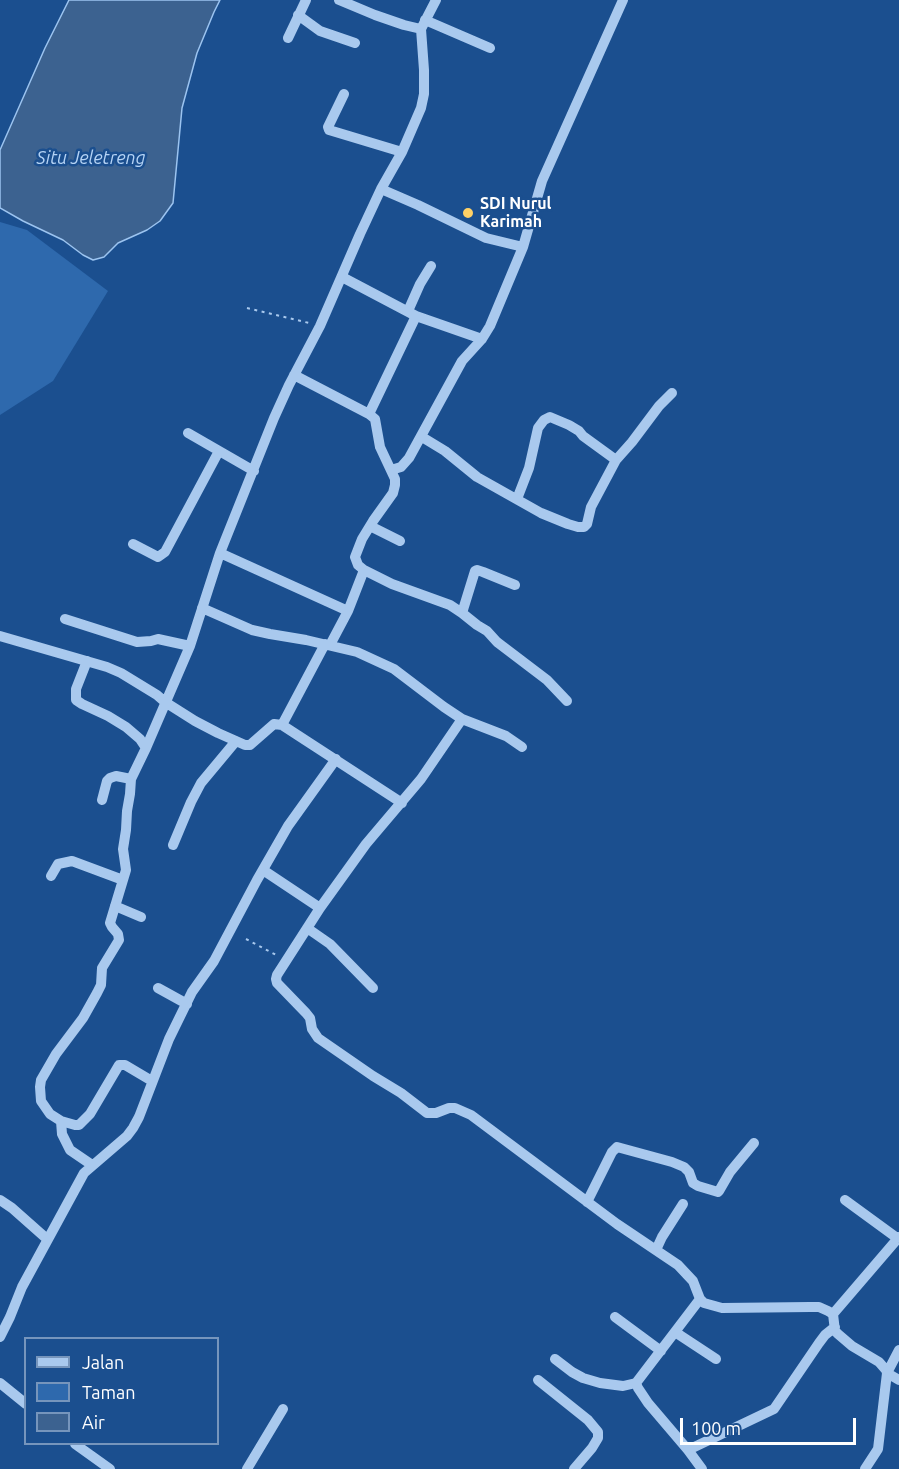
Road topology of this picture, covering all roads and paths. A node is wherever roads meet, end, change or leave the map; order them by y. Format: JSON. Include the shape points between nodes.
{"nodes":[{"id":1,"x":306,"y":0,"type":"edge"},
{"id":2,"x":339,"y":0,"type":"edge"},
{"id":3,"x":436,"y":0,"type":"edge"},
{"id":4,"x":623,"y":0,"type":"edge"},
{"id":5,"x":298,"y":15,"type":"junction"},
{"id":6,"x":423,"y":25,"type":"junction"},
{"id":7,"x":288,"y":38,"type":"dead end"},
{"id":8,"x":355,"y":43,"type":"dead end"},
{"id":9,"x":490,"y":48,"type":"dead end"},
{"id":10,"x":344,"y":94,"type":"dead end"},
{"id":11,"x":402,"y":152,"type":"junction"},
{"id":12,"x":381,"y":189,"type":"junction"},
{"id":13,"x":523,"y":247,"type":"junction"},
{"id":14,"x":431,"y":266,"type":"dead end"},
{"id":15,"x":342,"y":277,"type":"junction"},
{"id":16,"x":247,"y":308,"type":"dead end"},
{"id":17,"x":412,"y":314,"type":"junction"},
{"id":18,"x":320,"y":326,"type":"junction"},
{"id":19,"x":482,"y":339,"type":"junction"},
{"id":20,"x":294,"y":375,"type":"junction"},
{"id":21,"x":672,"y":393,"type":"dead end"},
{"id":22,"x":369,"y":414,"type":"junction"},
{"id":23,"x":188,"y":433,"type":"dead end"},
{"id":24,"x":422,"y":437,"type":"junction"},
{"id":25,"x":219,"y":451,"type":"junction"},
{"id":26,"x":616,"y":460,"type":"junction"},
{"id":27,"x":392,"y":470,"type":"junction"},
{"id":28,"x":254,"y":471,"type":"junction"},
{"id":29,"x":518,"y":499,"type":"junction"},
{"id":30,"x":370,"y":526,"type":"junction"},
{"id":31,"x":400,"y":541,"type":"dead end"},
{"id":32,"x":133,"y":544,"type":"dead end"},
{"id":33,"x":220,"y":553,"type":"junction"},
{"id":34,"x":364,"y":570,"type":"junction"},
{"id":35,"x":515,"y":585,"type":"dead end"},
{"id":36,"x":202,"y":609,"type":"junction"},
{"id":37,"x":348,"y":611,"type":"junction"},
{"id":38,"x":462,"y":613,"type":"junction"},
{"id":39,"x":65,"y":619,"type":"dead end"},
{"id":40,"x":0,"y":636,"type":"edge"},
{"id":41,"x":328,"y":645,"type":"junction"},
{"id":42,"x":190,"y":646,"type":"junction"},
{"id":43,"x":87,"y":661,"type":"junction"},
{"id":44,"x":567,"y":701,"type":"dead end"},
{"id":45,"x":165,"y":702,"type":"junction"},
{"id":46,"x":462,"y":719,"type":"junction"},
{"id":47,"x":282,"y":725,"type":"junction"},
{"id":48,"x":236,"y":741,"type":"junction"},
{"id":49,"x":522,"y":747,"type":"dead end"},
{"id":50,"x":146,"y":748,"type":"junction"},
{"id":51,"x":336,"y":759,"type":"junction"},
{"id":52,"x":131,"y":779,"type":"junction"},
{"id":53,"x":102,"y":800,"type":"dead end"},
{"id":54,"x":402,"y":803,"type":"junction"},
{"id":55,"x":173,"y":845,"type":"dead end"},
{"id":56,"x":263,"y":870,"type":"junction"},
{"id":57,"x":51,"y":876,"type":"dead end"},
{"id":58,"x":123,"y":880,"type":"junction"},
{"id":59,"x":116,"y":906,"type":"junction"},
{"id":60,"x":320,"y":908,"type":"junction"},
{"id":61,"x":141,"y":917,"type":"dead end"},
{"id":62,"x":307,"y":928,"type":"junction"},
{"id":63,"x":246,"y":939,"type":"dead end"},
{"id":64,"x":287,"y":961,"type":"junction"},
{"id":65,"x":158,"y":988,"type":"dead end"},
{"id":66,"x":373,"y":988,"type":"dead end"},
{"id":67,"x":187,"y":1004,"type":"junction"},
{"id":68,"x":152,"y":1081,"type":"junction"},
{"id":69,"x":61,"y":1121,"type":"junction"},
{"id":70,"x":754,"y":1143,"type":"dead end"},
{"id":71,"x":92,"y":1165,"type":"junction"},
{"id":72,"x":0,"y":1200,"type":"edge"},
{"id":73,"x":845,"y":1200,"type":"dead end"},
{"id":74,"x":587,"y":1202,"type":"junction"},
{"id":75,"x":683,"y":1204,"type":"dead end"},
{"id":76,"x":898,"y":1238,"type":"edge"},
{"id":77,"x":47,"y":1239,"type":"junction"},
{"id":78,"x":656,"y":1250,"type":"junction"},
{"id":79,"x":700,"y":1299,"type":"junction"},
{"id":80,"x":832,"y":1314,"type":"junction"},
{"id":81,"x":615,"y":1317,"type":"dead end"},
{"id":82,"x":835,"y":1327,"type":"junction"},
{"id":83,"x":675,"y":1332,"type":"junction"},
{"id":84,"x":0,"y":1337,"type":"edge"},
{"id":85,"x":899,"y":1350,"type":"edge"},
{"id":86,"x":661,"y":1351,"type":"junction"},
{"id":87,"x":555,"y":1359,"type":"dead end"},
{"id":88,"x":716,"y":1359,"type":"dead end"},
{"id":89,"x":887,"y":1373,"type":"junction"},
{"id":90,"x":537,"y":1380,"type":"dead end"},
{"id":91,"x":899,"y":1380,"type":"edge"},
{"id":92,"x":0,"y":1383,"type":"edge"},
{"id":93,"x":636,"y":1383,"type":"junction"},
{"id":94,"x":24,"y":1402,"type":"edge"},
{"id":95,"x":283,"y":1408,"type":"dead end"},
{"id":96,"x":78,"y":1445,"type":"edge"},
{"id":97,"x":688,"y":1450,"type":"junction"},
{"id":98,"x":110,"y":1469,"type":"edge"},
{"id":99,"x":247,"y":1469,"type":"edge"},
{"id":100,"x":574,"y":1469,"type":"edge"},
{"id":101,"x":702,"y":1469,"type":"edge"},
{"id":102,"x":865,"y":1469,"type":"edge"}],
"edges":[{"from":1,"to":5,"type":"street"},
{"from":2,"to":6,"type":"street","via":[[384,18]]},
{"from":3,"to":6,"type":"street"},
{"from":4,"to":13,"type":"street","via":[[542,181]]},
{"from":5,"to":7,"type":"street"},
{"from":5,"to":8,"type":"street","via":[[320,31]]},
{"from":6,"to":9,"type":"street"},
{"from":6,"to":11,"type":"street","via":[[424,94]]},
{"from":10,"to":11,"type":"street","via":[[328,130]]},
{"from":11,"to":12,"type":"street"},
{"from":12,"to":13,"type":"street","via":[[486,238]]},
{"from":12,"to":15,"type":"street"},
{"from":13,"to":19,"type":"street"},
{"from":14,"to":17,"type":"street","via":[[420,285]]},
{"from":15,"to":17,"type":"street"},
{"from":15,"to":18,"type":"street"},
{"from":16,"to":18,"type":"path"},
{"from":17,"to":19,"type":"street"},
{"from":17,"to":22,"type":"street"},
{"from":18,"to":20,"type":"street"},
{"from":19,"to":24,"type":"street","via":[[462,361]]},
{"from":20,"to":22,"type":"street"},
{"from":20,"to":28,"type":"street"},
{"from":21,"to":26,"type":"street"},
{"from":22,"to":27,"type":"street","via":[[375,419],[380,447]]},
{"from":23,"to":25,"type":"street"},
{"from":24,"to":27,"type":"street","via":[[410,458]]},
{"from":24,"to":29,"type":"street","via":[[477,477]]},
{"from":25,"to":28,"type":"street"},
{"from":25,"to":32,"type":"street","via":[[165,552],[158,557]]},
{"from":26,"to":29,"type":"street","via":[[584,527],[541,513]]},
{"from":26,"to":29,"type":"street","via":[[579,430],[550,417],[538,428]]},
{"from":27,"to":30,"type":"street","via":[[395,488]]},
{"from":28,"to":33,"type":"street"},
{"from":30,"to":31,"type":"street"},
{"from":30,"to":34,"type":"street","via":[[355,557]]},
{"from":33,"to":36,"type":"street"},
{"from":33,"to":37,"type":"street"},
{"from":34,"to":37,"type":"street"},
{"from":34,"to":38,"type":"street"},
{"from":35,"to":38,"type":"street","via":[[477,570]]},
{"from":36,"to":41,"type":"street","via":[[252,630]]},
{"from":36,"to":42,"type":"street"},
{"from":37,"to":41,"type":"street"},
{"from":38,"to":44,"type":"street","via":[[547,680]]},
{"from":39,"to":42,"type":"street","via":[[137,642],[158,639]]},
{"from":40,"to":43,"type":"street"},
{"from":41,"to":46,"type":"street","via":[[357,652],[394,669]]},
{"from":41,"to":47,"type":"street"},
{"from":42,"to":45,"type":"street"},
{"from":43,"to":45,"type":"street","via":[[122,673]]},
{"from":43,"to":50,"type":"street","via":[[76,700],[126,727]]},
{"from":45,"to":48,"type":"street"},
{"from":45,"to":50,"type":"street"},
{"from":46,"to":49,"type":"street","via":[[506,736]]},
{"from":46,"to":54,"type":"street"},
{"from":47,"to":48,"type":"street","via":[[274,724],[250,745]]},
{"from":47,"to":51,"type":"street"},
{"from":48,"to":55,"type":"street","via":[[201,783]]},
{"from":50,"to":52,"type":"street"},
{"from":51,"to":54,"type":"street"},
{"from":51,"to":56,"type":"street","via":[[288,825]]},
{"from":52,"to":53,"type":"street","via":[[110,778]]},
{"from":52,"to":58,"type":"street"},
{"from":54,"to":60,"type":"street","via":[[366,844]]},
{"from":56,"to":60,"type":"street"},
{"from":56,"to":67,"type":"street"},
{"from":57,"to":58,"type":"street","via":[[58,864],[72,861]]},
{"from":58,"to":59,"type":"street"},
{"from":59,"to":61,"type":"street"},
{"from":59,"to":69,"type":"street","via":[[110,923],[119,940],[102,968],[101,985],[41,1080],[42,1101],[50,1114]]},
{"from":60,"to":62,"type":"street"},
{"from":62,"to":64,"type":"street"},
{"from":62,"to":66,"type":"street","via":[[330,944]]},
{"from":63,"to":64,"type":"path"},
{"from":64,"to":74,"type":"street","via":[[277,983],[310,1018],[318,1038],[428,1113],[449,1107],[471,1115]]},
{"from":65,"to":67,"type":"street"},
{"from":67,"to":68,"type":"street"},
{"from":68,"to":69,"type":"street","via":[[121,1064],[79,1125]]},
{"from":68,"to":71,"type":"street","via":[[133,1128]]},
{"from":69,"to":71,"type":"street","via":[[70,1150]]},
{"from":70,"to":74,"type":"street","via":[[718,1192],[693,1183],[689,1172],[672,1161],[617,1147]]},
{"from":71,"to":77,"type":"street"},
{"from":72,"to":77,"type":"street"},
{"from":73,"to":76,"type":"street"},
{"from":74,"to":78,"type":"street"},
{"from":75,"to":78,"type":"street"},
{"from":76,"to":80,"type":"street"},
{"from":77,"to":84,"type":"street"},
{"from":78,"to":79,"type":"street","via":[[687,1274]]},
{"from":79,"to":80,"type":"street","via":[[709,1306],[722,1308],[810,1307]]},
{"from":79,"to":83,"type":"street"},
{"from":80,"to":82,"type":"street"},
{"from":81,"to":86,"type":"street"},
{"from":82,"to":89,"type":"street","via":[[844,1340],[879,1362]]},
{"from":82,"to":97,"type":"street","via":[[819,1343],[774,1409]]},
{"from":83,"to":86,"type":"street"},
{"from":83,"to":88,"type":"street"},
{"from":85,"to":89,"type":"street"},
{"from":86,"to":93,"type":"street"},
{"from":87,"to":93,"type":"street","via":[[583,1378],[623,1386]]},
{"from":89,"to":91,"type":"street"},
{"from":89,"to":102,"type":"street","via":[[878,1449]]},
{"from":90,"to":100,"type":"street","via":[[598,1432],[592,1448]]},
{"from":92,"to":94,"type":"street"},
{"from":93,"to":97,"type":"street"},
{"from":95,"to":99,"type":"street"},
{"from":96,"to":98,"type":"street"},
{"from":97,"to":101,"type":"street"}]}
